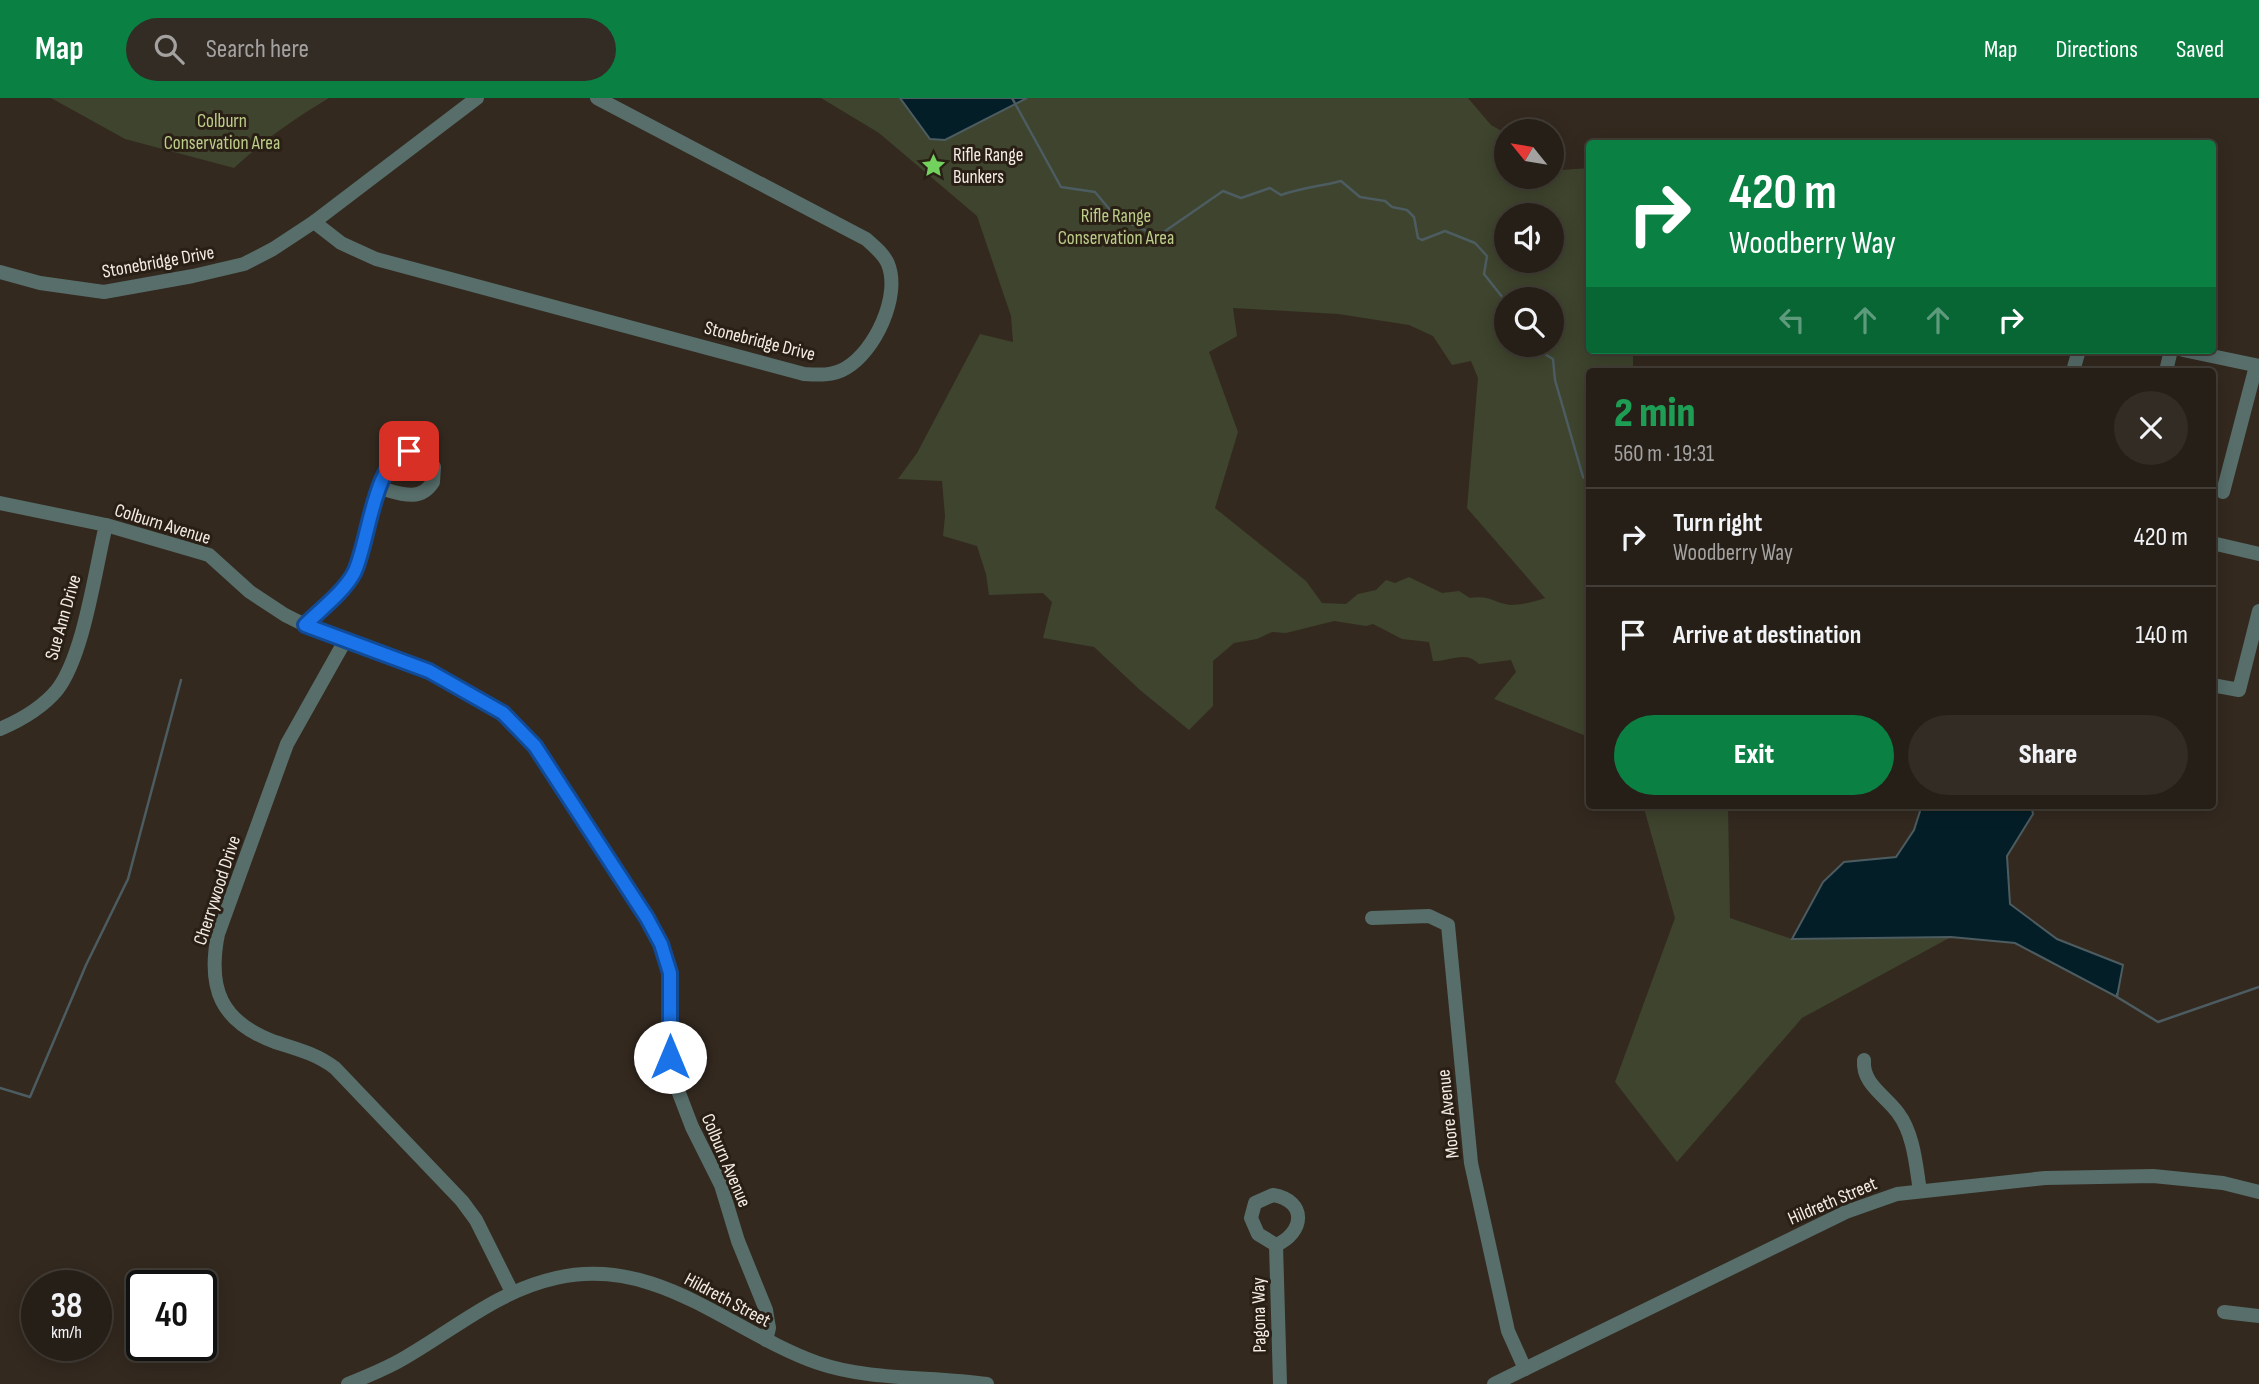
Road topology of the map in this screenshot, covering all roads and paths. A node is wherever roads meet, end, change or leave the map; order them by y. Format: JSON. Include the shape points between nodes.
{"nodes":[{"id":1,"x":477,"y":98,"type":"edge"},
{"id":2,"x":597,"y":98,"type":"edge"},
{"id":3,"x":314,"y":222,"type":"junction"},
{"id":4,"x":0,"y":272,"type":"edge"},
{"id":5,"x":2202,"y":354,"type":"edge"},
{"id":6,"x":2258,"y":366,"type":"edge"},
{"id":7,"x":380,"y":488,"type":"dead end"},
{"id":8,"x":2223,"y":492,"type":"dead end"},
{"id":9,"x":0,"y":503,"type":"edge"},
{"id":10,"x":106,"y":525,"type":"junction"},
{"id":11,"x":2216,"y":544,"type":"edge"},
{"id":12,"x":2259,"y":554,"type":"edge"},
{"id":13,"x":2259,"y":611,"type":"edge"},
{"id":14,"x":305,"y":625,"type":"junction"},
{"id":15,"x":346,"y":639,"type":"junction"},
{"id":16,"x":2254,"y":654,"type":"edge"},
{"id":17,"x":2216,"y":686,"type":"edge"},
{"id":18,"x":0,"y":729,"type":"edge"},
{"id":19,"x":1372,"y":918,"type":"dead end"},
{"id":20,"x":1864,"y":1060,"type":"dead end"},
{"id":21,"x":1920,"y":1191,"type":"junction"},
{"id":22,"x":2259,"y":1192,"type":"edge"},
{"id":23,"x":1276,"y":1245,"type":"dead end"},
{"id":24,"x":512,"y":1293,"type":"junction"},
{"id":25,"x":2224,"y":1312,"type":"dead end"},
{"id":26,"x":2259,"y":1316,"type":"edge"},
{"id":27,"x":766,"y":1340,"type":"junction"},
{"id":28,"x":1525,"y":1369,"type":"junction"},
{"id":29,"x":348,"y":1384,"type":"edge"},
{"id":30,"x":987,"y":1384,"type":"edge"},
{"id":31,"x":1280,"y":1384,"type":"edge"},
{"id":32,"x":1494,"y":1384,"type":"edge"}],
"edges":[{"from":1,"to":3,"type":"street","name":"Stonebridge Drive"},
{"from":2,"to":3,"type":"street","name":"Stonebridge Drive","via":[[866,239],[879,251],[888,264],[890,297],[878,331],[858,358],[831,374],[804,374],[376,259],[341,243]]},
{"from":3,"to":4,"type":"street","name":"Stonebridge Drive","via":[[244,264],[136,287],[104,292],[71,289]]},
{"from":5,"to":6,"type":"street"},
{"from":6,"to":8,"type":"street"},
{"from":7,"to":14,"type":"street","via":[[352,575]]},
{"from":9,"to":10,"type":"street","name":"Colburn Avenue"},
{"from":10,"to":14,"type":"street","name":"Colburn Avenue","via":[[209,555],[250,592]]},
{"from":10,"to":18,"type":"street","name":"Sue Ann Drive","via":[[78,644],[65,677],[33,712]]},
{"from":11,"to":12,"type":"street"},
{"from":13,"to":16,"type":"street"},
{"from":14,"to":15,"type":"street","name":"Colburn Avenue"},
{"from":15,"to":24,"type":"street","name":"Cherrywood Drive","via":[[298,720],[269,792],[218,934],[214,955],[217,991],[235,1020],[249,1030],[335,1068],[462,1201]]},
{"from":15,"to":27,"type":"street","name":"Colburn Avenue","via":[[429,671],[503,713],[535,746],[647,918],[670,973],[670,1057],[679,1093],[721,1185],[766,1310]]},
{"from":16,"to":17,"type":"street","via":[[2239,690]]},
{"from":19,"to":28,"type":"street","name":"Moore Avenue","via":[[1429,916],[1448,925],[1471,1163],[1508,1331]]},
{"from":20,"to":21,"type":"street","via":[[1866,1076],[1902,1118]]},
{"from":21,"to":22,"type":"street","name":"Hildreth Street","via":[[2130,1175],[2223,1183]]},
{"from":21,"to":28,"type":"street","name":"Hildreth Street","via":[[1896,1194],[1846,1212]]},
{"from":23,"to":31,"type":"street","name":"Pagona Way"},
{"from":24,"to":27,"type":"street","name":"Hildreth Street","via":[[558,1278],[629,1278],[697,1301]]},
{"from":24,"to":29,"type":"street","name":"Hildreth Street","via":[[400,1361]]},
{"from":25,"to":26,"type":"street"},
{"from":27,"to":30,"type":"street","name":"Hildreth Street","via":[[819,1364],[848,1371]]},
{"from":28,"to":32,"type":"street","name":"Hildreth Street"}]}
